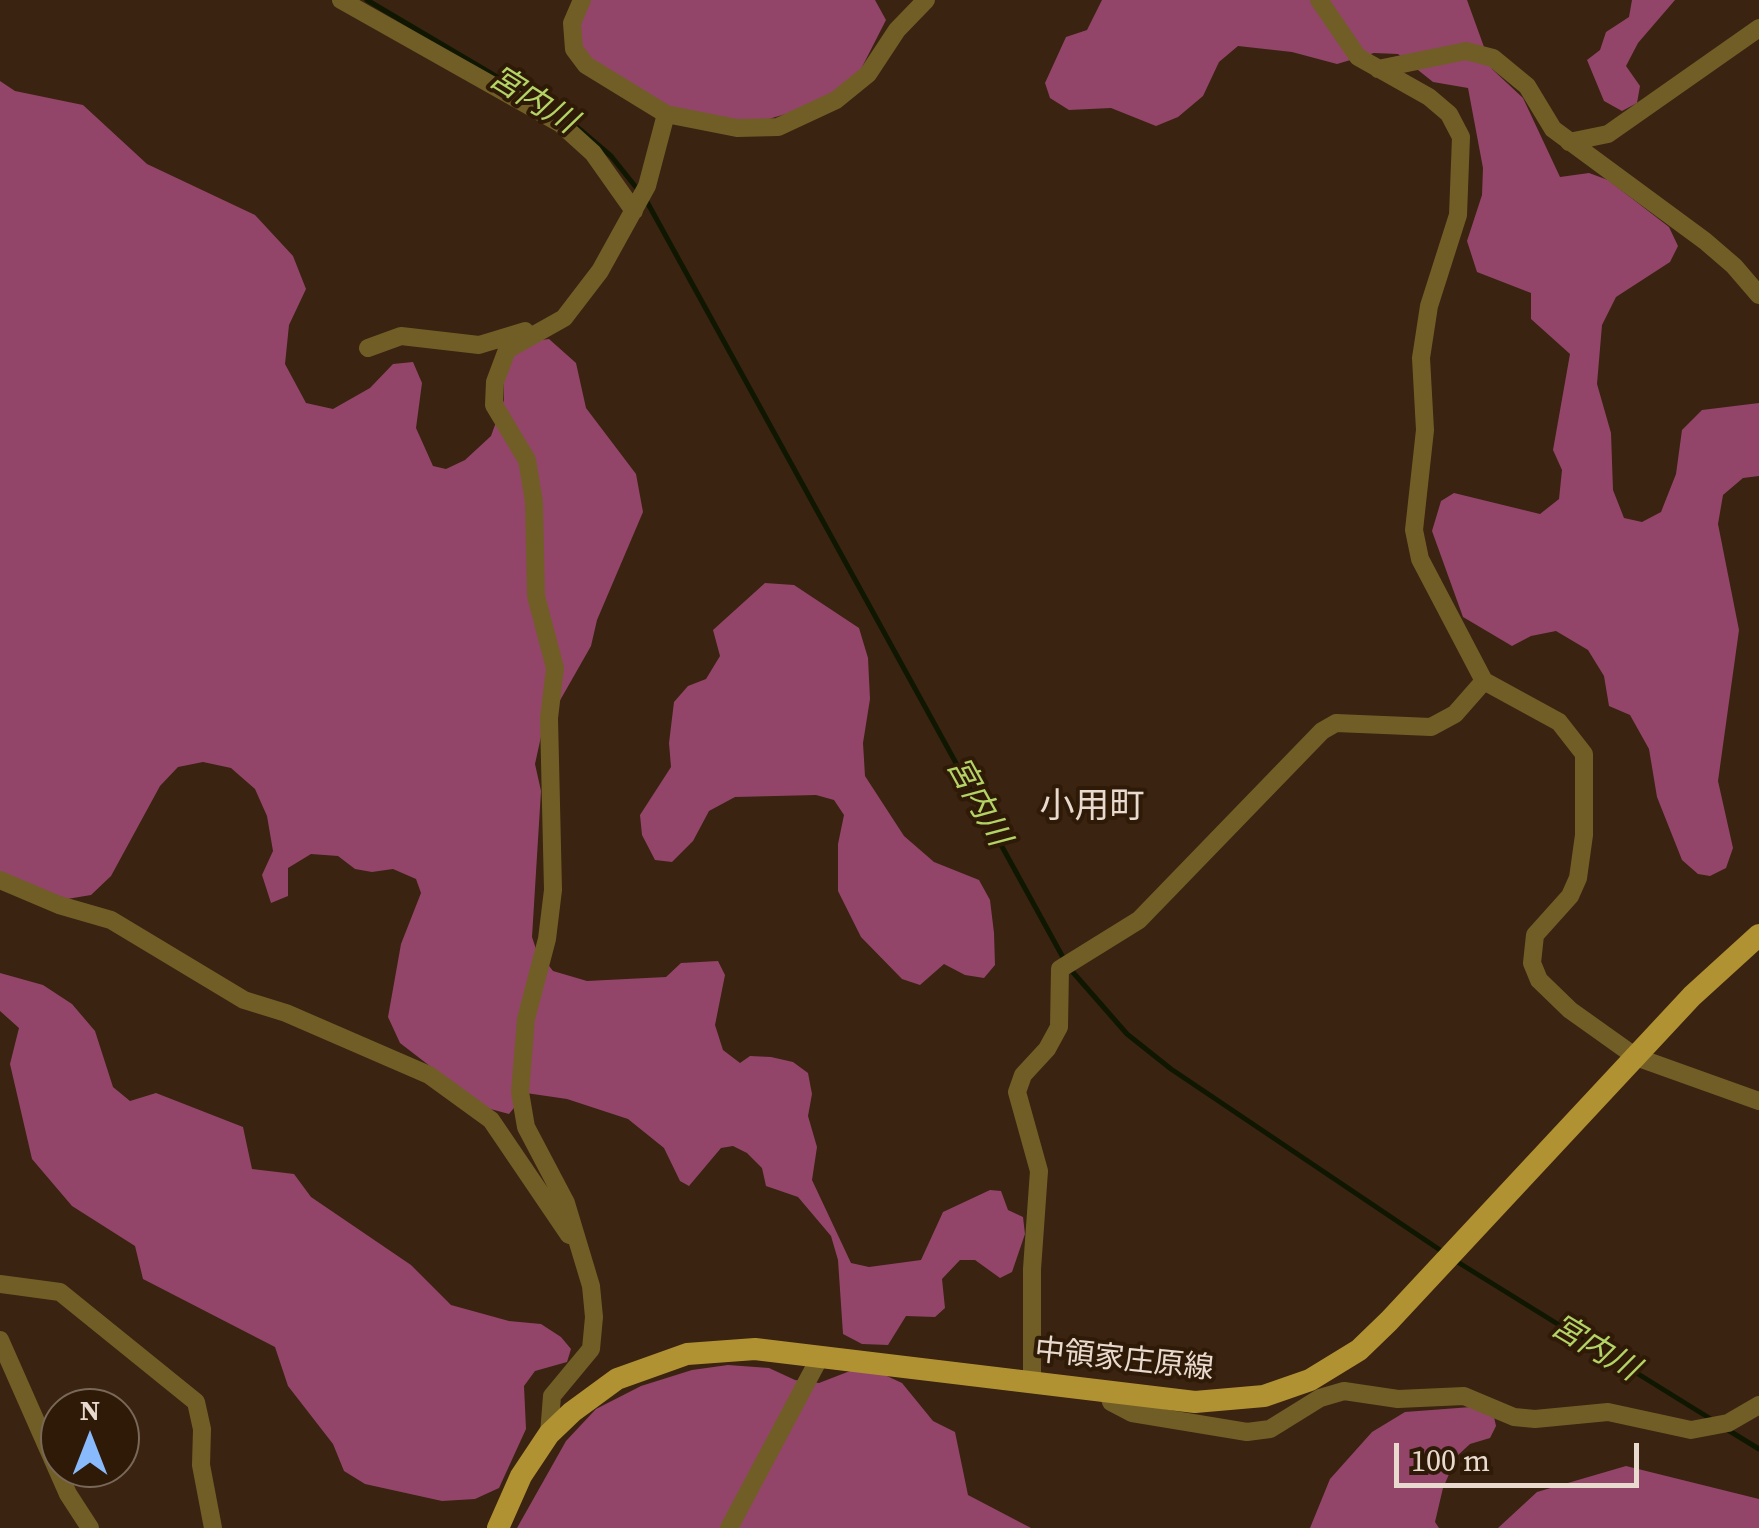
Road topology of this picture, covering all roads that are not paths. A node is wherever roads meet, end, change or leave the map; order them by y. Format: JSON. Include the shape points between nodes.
{"nodes":[{"id":1,"x":342,"y":0,"type":"edge"},
{"id":2,"x":582,"y":0,"type":"edge"},
{"id":3,"x":926,"y":0,"type":"edge"},
{"id":4,"x":1319,"y":0,"type":"edge"},
{"id":5,"x":1759,"y":28,"type":"edge"},
{"id":6,"x":1378,"y":69,"type":"junction"},
{"id":7,"x":666,"y":114,"type":"junction"},
{"id":8,"x":1570,"y":142,"type":"junction"},
{"id":9,"x":638,"y":202,"type":"junction"},
{"id":10,"x":1759,"y":295,"type":"edge"},
{"id":11,"x":536,"y":333,"type":"junction"},
{"id":12,"x":368,"y":348,"type":"dead end"},
{"id":13,"x":1484,"y":682,"type":"junction"},
{"id":14,"x":0,"y":880,"type":"edge"},
{"id":15,"x":1759,"y":936,"type":"edge"},
{"id":16,"x":1636,"y":1057,"type":"junction"},
{"id":17,"x":1759,"y":1100,"type":"edge"},
{"id":18,"x":580,"y":1252,"type":"junction"},
{"id":19,"x":0,"y":1284,"type":"edge"},
{"id":20,"x":0,"y":1340,"type":"edge"},
{"id":21,"x":820,"y":1357,"type":"junction"},
{"id":22,"x":1032,"y":1382,"type":"junction"},
{"id":23,"x":1108,"y":1392,"type":"junction"},
{"id":24,"x":1759,"y":1405,"type":"edge"},
{"id":25,"x":548,"y":1434,"type":"junction"},
{"id":26,"x":90,"y":1528,"type":"edge"},
{"id":27,"x":214,"y":1528,"type":"edge"},
{"id":28,"x":498,"y":1528,"type":"edge"},
{"id":29,"x":729,"y":1528,"type":"edge"}],
"edges":[{"from":1,"to":9,"type":"street","via":[[561,124]]},
{"from":2,"to":7,"type":"street","via":[[572,23],[574,49],[602,78]]},
{"from":3,"to":7,"type":"street","via":[[868,74],[811,115],[778,127],[737,128]]},
{"from":4,"to":6,"type":"street","via":[[1358,57]]},
{"from":5,"to":8,"type":"street","via":[[1608,134]]},
{"from":6,"to":8,"type":"street","via":[[1466,51],[1493,58],[1527,86],[1552,130]]},
{"from":6,"to":13,"type":"street","via":[[1429,97],[1462,137],[1458,215],[1420,358],[1424,430],[1414,530],[1420,558]]},
{"from":7,"to":9,"type":"street"},
{"from":8,"to":10,"type":"street","via":[[1705,241]]},
{"from":9,"to":11,"type":"street","via":[[581,298],[564,318]]},
{"from":11,"to":12,"type":"street","via":[[480,345],[400,336]]},
{"from":11,"to":18,"type":"street","via":[[502,356],[494,405],[528,460],[536,596],[555,668],[548,718],[553,890],[526,1019],[520,1092],[526,1127],[566,1203]]},
{"from":13,"to":16,"type":"street","via":[[1559,722],[1584,754],[1578,878],[1535,935],[1532,963],[1539,980],[1570,1010]]},
{"from":13,"to":22,"type":"street","via":[[1455,714],[1431,727],[1336,723],[1322,730],[1139,920],[1067,962],[1059,1027],[1017,1092],[1039,1170]]},
{"from":14,"to":18,"type":"street","via":[[111,920],[244,1000],[356,1042],[459,1094],[510,1143]]},
{"from":15,"to":16,"type":"main road","name":"中領家庄原線"},
{"from":16,"to":17,"type":"street"},
{"from":16,"to":23,"type":"main road","name":"中領家庄原線","via":[[1359,1350],[1297,1386],[1230,1402]]},
{"from":18,"to":25,"type":"street","via":[[594,1317],[591,1349],[552,1396]]},
{"from":19,"to":27,"type":"street","via":[[60,1292],[196,1402]]},
{"from":20,"to":26,"type":"street","via":[[68,1494]]},
{"from":21,"to":22,"type":"main road","name":"中領家庄原線"},
{"from":21,"to":25,"type":"main road","name":"中領家庄原線","via":[[755,1349],[686,1354],[617,1379]]},
{"from":21,"to":29,"type":"street"},
{"from":22,"to":23,"type":"main road","name":"中領家庄原線"},
{"from":23,"to":24,"type":"street","via":[[1132,1413],[1247,1432],[1270,1429],[1344,1391],[1398,1399],[1464,1396],[1514,1417],[1608,1412],[1672,1429],[1725,1424]]},
{"from":25,"to":28,"type":"main road","name":"中領家庄原線"}]}
